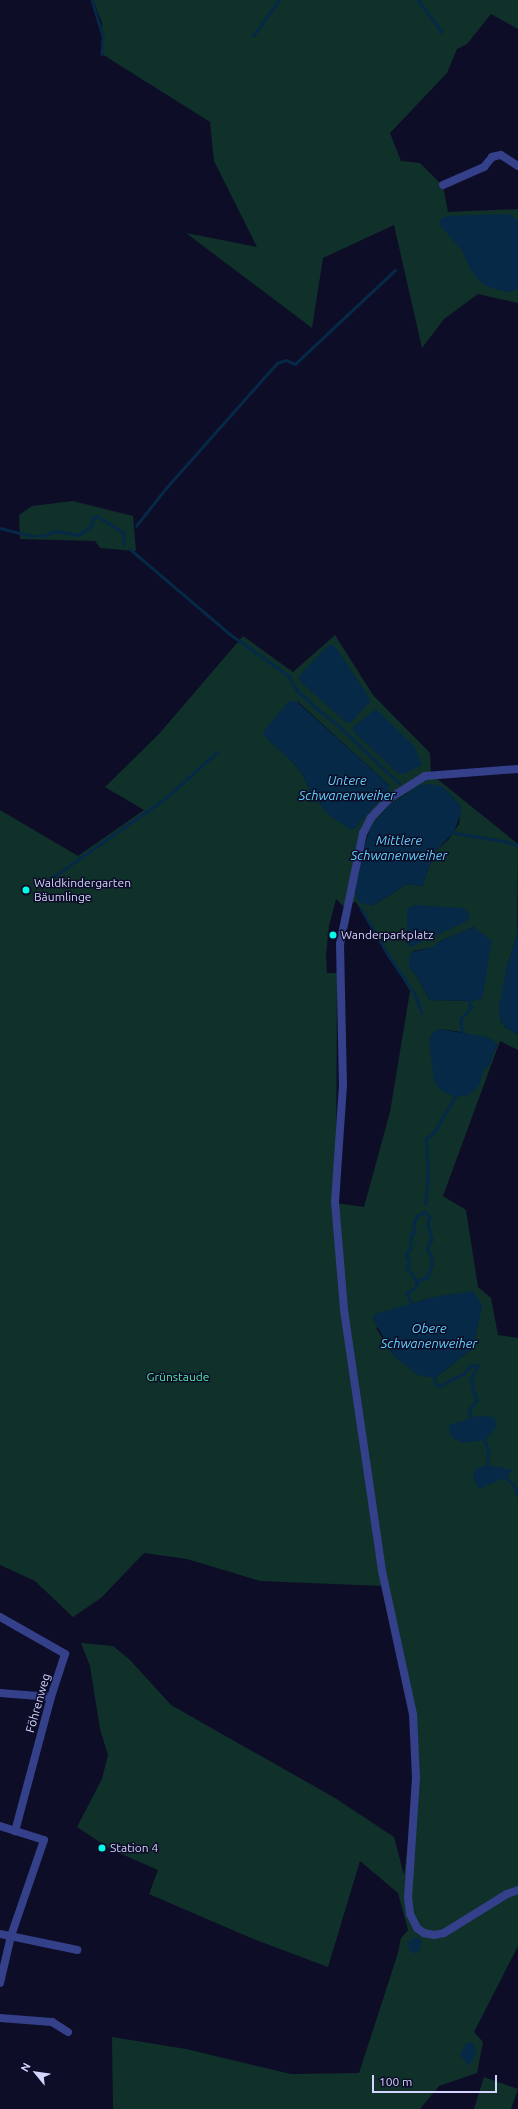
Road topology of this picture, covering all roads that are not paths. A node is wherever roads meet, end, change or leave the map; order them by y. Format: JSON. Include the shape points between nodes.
{"nodes":[{"id":1,"x":518,"y":166,"type":"edge"},
{"id":2,"x":443,"y":185,"type":"dead end"},
{"id":3,"x":518,"y":769,"type":"edge"},
{"id":4,"x":0,"y":1617,"type":"edge"},
{"id":5,"x":0,"y":1692,"type":"edge"},
{"id":6,"x":51,"y":1697,"type":"junction"},
{"id":7,"x":0,"y":1826,"type":"edge"},
{"id":8,"x":15,"y":1832,"type":"junction"},
{"id":9,"x":518,"y":1890,"type":"edge"},
{"id":10,"x":0,"y":1934,"type":"edge"},
{"id":11,"x":11,"y":1936,"type":"junction"},
{"id":12,"x":77,"y":1950,"type":"dead end"},
{"id":13,"x":0,"y":1983,"type":"edge"},
{"id":14,"x":0,"y":2018,"type":"edge"},
{"id":15,"x":68,"y":2032,"type":"dead end"}],
"edges":[{"from":1,"to":2,"type":"street","via":[[501,155],[492,157],[484,167]]},
{"from":3,"to":9,"type":"street","via":[[438,773],[421,778],[390,798],[371,818],[363,833],[340,944],[343,1084],[334,1202],[344,1310],[381,1564],[413,1714],[416,1778],[408,1897],[410,1914],[417,1928],[424,1933],[444,1933],[507,1894]]},
{"from":4,"to":6,"type":"street","name":"Föhrenweg","via":[[66,1654]]},
{"from":5,"to":6,"type":"street"},
{"from":6,"to":8,"type":"street","name":"Föhrenweg"},
{"from":7,"to":8,"type":"street"},
{"from":8,"to":11,"type":"street","via":[[44,1840]]},
{"from":10,"to":11,"type":"street"},
{"from":11,"to":12,"type":"street"},
{"from":11,"to":13,"type":"street"},
{"from":14,"to":15,"type":"street","via":[[52,2022]]}]}
